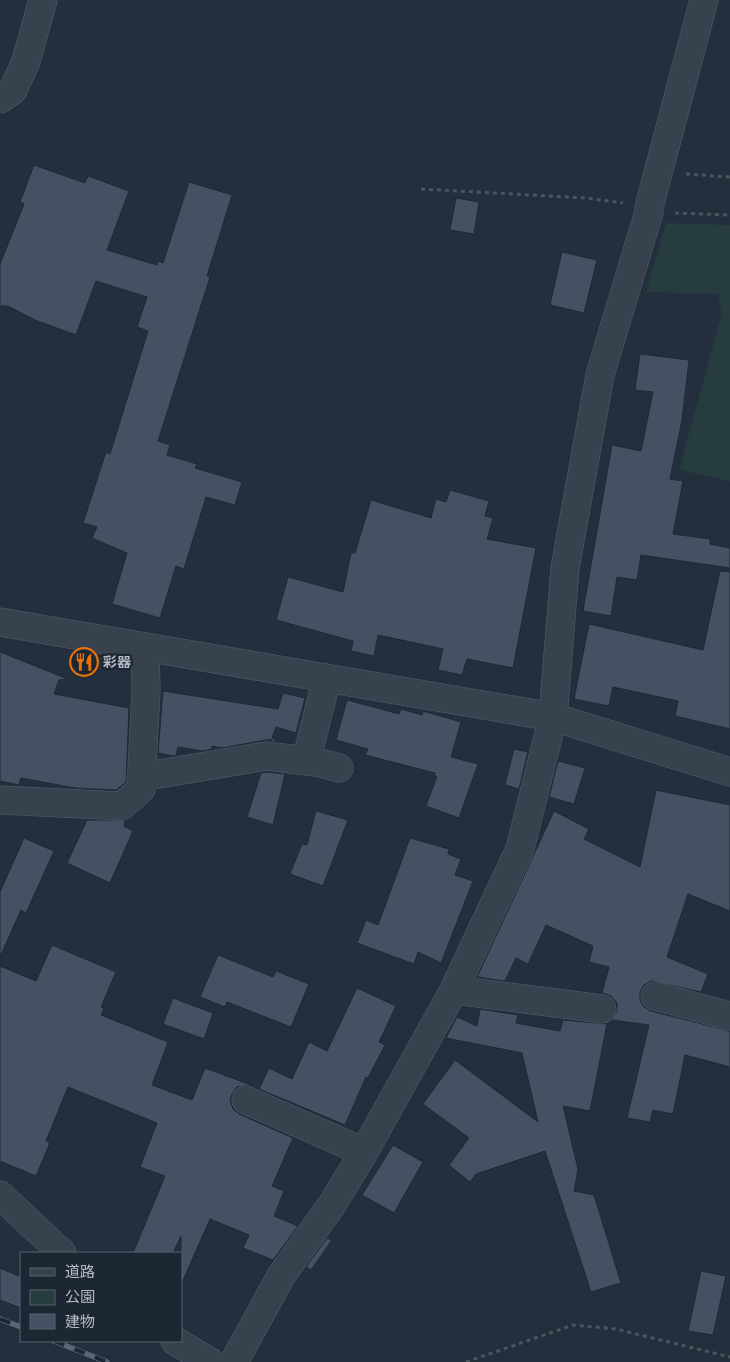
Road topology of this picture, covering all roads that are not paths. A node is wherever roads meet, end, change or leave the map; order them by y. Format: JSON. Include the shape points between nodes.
{"nodes":[{"id":1,"x":43,"y":0,"type":"edge"},
{"id":2,"x":704,"y":0,"type":"edge"},
{"id":3,"x":0,"y":99,"type":"edge"},
{"id":4,"x":0,"y":622,"type":"edge"},
{"id":5,"x":146,"y":647,"type":"junction"},
{"id":6,"x":327,"y":678,"type":"junction"},
{"id":7,"x":553,"y":717,"type":"junction"},
{"id":8,"x":306,"y":761,"type":"junction"},
{"id":9,"x":338,"y":768,"type":"dead end"},
{"id":10,"x":730,"y":772,"type":"edge"},
{"id":11,"x":141,"y":777,"type":"junction"},
{"id":12,"x":0,"y":800,"type":"edge"},
{"id":13,"x":454,"y":990,"type":"junction"},
{"id":14,"x":655,"y":996,"type":"dead end"},
{"id":15,"x":602,"y":1009,"type":"dead end"},
{"id":16,"x":730,"y":1016,"type":"edge"},
{"id":17,"x":246,"y":1100,"type":"dead end"},
{"id":18,"x":364,"y":1152,"type":"junction"},
{"id":19,"x":0,"y":1195,"type":"edge"},
{"id":20,"x":61,"y":1252,"type":"edge"},
{"id":21,"x":177,"y":1342,"type":"edge"},
{"id":22,"x":210,"y":1362,"type":"edge"},
{"id":23,"x":234,"y":1362,"type":"edge"}],
"edges":[{"from":1,"to":3,"type":"street","via":[[13,90]]},
{"from":2,"to":7,"type":"street","via":[[649,209],[600,375],[565,568]]},
{"from":4,"to":5,"type":"street"},
{"from":5,"to":6,"type":"street"},
{"from":5,"to":11,"type":"street"},
{"from":6,"to":7,"type":"street"},
{"from":6,"to":8,"type":"street"},
{"from":7,"to":10,"type":"street"},
{"from":7,"to":13,"type":"street","via":[[520,848]]},
{"from":8,"to":9,"type":"street"},
{"from":8,"to":11,"type":"street","via":[[266,756]]},
{"from":11,"to":12,"type":"street","via":[[141,789],[122,806]]},
{"from":13,"to":15,"type":"street"},
{"from":13,"to":18,"type":"street"},
{"from":14,"to":16,"type":"street"},
{"from":17,"to":18,"type":"street"},
{"from":18,"to":23,"type":"street","via":[[331,1206],[281,1276]]},
{"from":19,"to":20,"type":"street"},
{"from":21,"to":22,"type":"street"}]}
